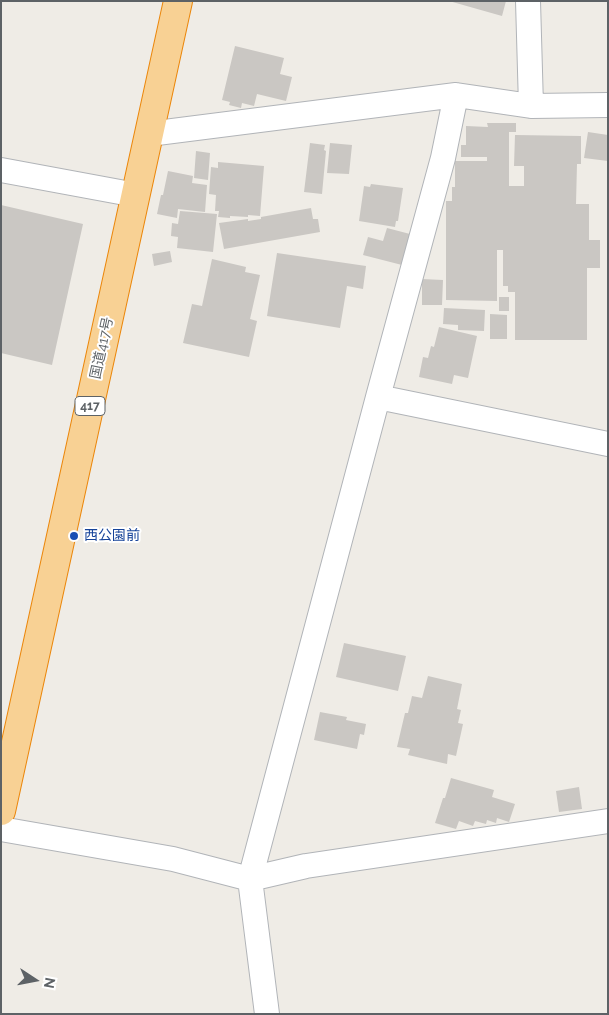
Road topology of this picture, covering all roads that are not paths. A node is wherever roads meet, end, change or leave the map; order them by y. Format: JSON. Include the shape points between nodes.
{"nodes":[{"id":1,"x":178,"y":1,"type":"edge"},
{"id":2,"x":528,"y":1,"type":"edge"},
{"id":3,"x":456,"y":95,"type":"junction"},
{"id":4,"x":608,"y":105,"type":"edge"},
{"id":5,"x":531,"y":106,"type":"junction"},
{"id":6,"x":149,"y":134,"type":"junction"},
{"id":7,"x":1,"y":170,"type":"edge"},
{"id":8,"x":136,"y":195,"type":"junction"},
{"id":9,"x":378,"y":397,"type":"junction"},
{"id":10,"x":608,"y":444,"type":"edge"},
{"id":11,"x":1,"y":811,"type":"edge"},
{"id":12,"x":608,"y":821,"type":"edge"},
{"id":13,"x":1,"y":829,"type":"edge"},
{"id":14,"x":250,"y":879,"type":"junction"},
{"id":15,"x":267,"y":1014,"type":"edge"}],
"edges":[{"from":1,"to":6,"type":"highway","name":"国道417号","number":"417"},
{"from":2,"to":5,"type":"street"},
{"from":3,"to":5,"type":"street"},
{"from":3,"to":6,"type":"street"},
{"from":3,"to":9,"type":"street","via":[[443,158]]},
{"from":4,"to":5,"type":"street"},
{"from":6,"to":8,"type":"highway","name":"国道417号","number":"417"},
{"from":7,"to":8,"type":"street"},
{"from":8,"to":11,"type":"highway","name":"国道417号","number":"417"},
{"from":9,"to":10,"type":"street"},
{"from":9,"to":14,"type":"street"},
{"from":12,"to":14,"type":"street","via":[[306,866]]},
{"from":13,"to":14,"type":"street","via":[[173,858]]},
{"from":14,"to":15,"type":"street"}]}
